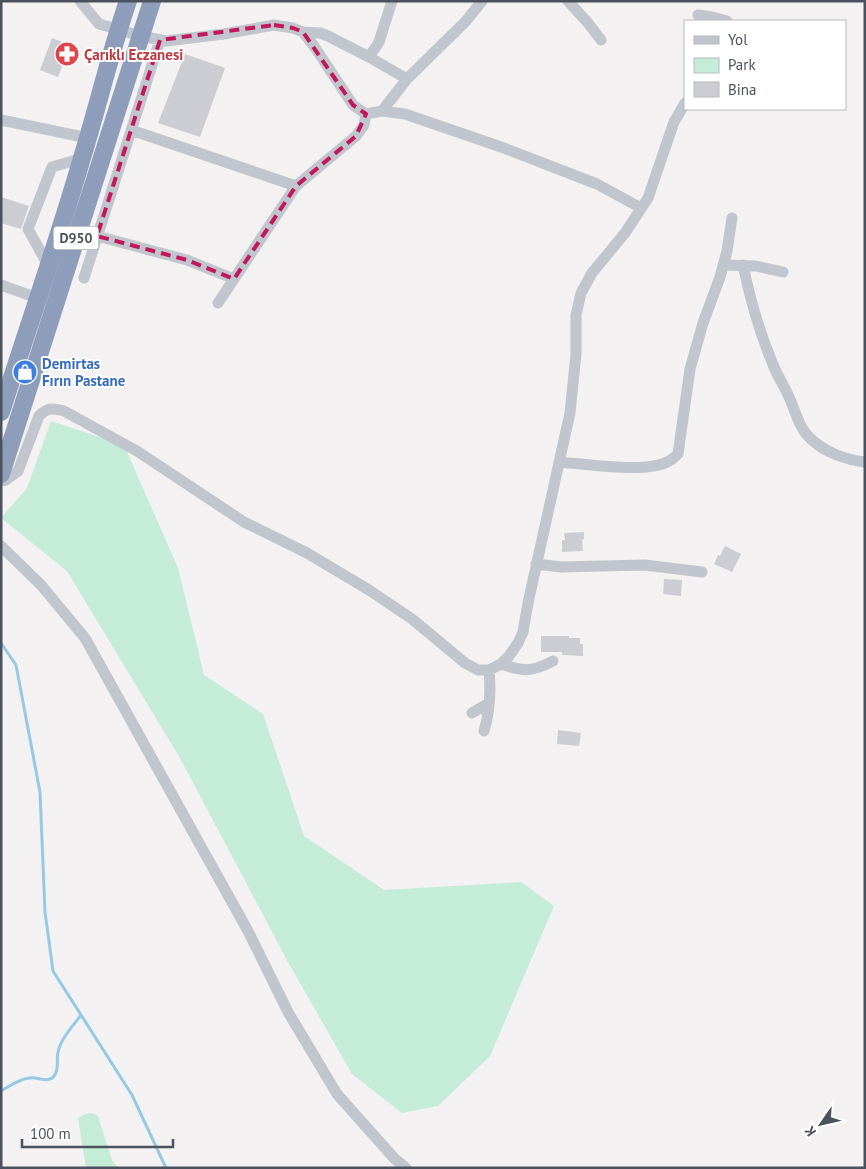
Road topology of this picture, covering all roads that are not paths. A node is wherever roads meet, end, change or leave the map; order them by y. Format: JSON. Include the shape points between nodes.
{"nodes":[{"id":1,"x":80,"y":1,"type":"edge"},
{"id":2,"x":128,"y":1,"type":"edge"},
{"id":3,"x":152,"y":1,"type":"edge"},
{"id":4,"x":392,"y":1,"type":"edge"},
{"id":5,"x":482,"y":1,"type":"edge"},
{"id":6,"x":568,"y":1,"type":"edge"},
{"id":7,"x":698,"y":16,"type":"dead end"},
{"id":8,"x":723,"y":20,"type":"edge"},
{"id":9,"x":118,"y":30,"type":"junction"},
{"id":10,"x":303,"y":32,"type":"junction"},
{"id":11,"x":141,"y":36,"type":"junction"},
{"id":12,"x":160,"y":40,"type":"junction"},
{"id":13,"x":601,"y":40,"type":"dead end"},
{"id":14,"x":369,"y":57,"type":"junction"},
{"id":15,"x":406,"y":79,"type":"junction"},
{"id":16,"x":684,"y":105,"type":"edge"},
{"id":17,"x":382,"y":111,"type":"junction"},
{"id":18,"x":366,"y":114,"type":"junction"},
{"id":19,"x":1,"y":120,"type":"edge"},
{"id":20,"x":131,"y":130,"type":"junction"},
{"id":21,"x":88,"y":138,"type":"junction"},
{"id":22,"x":83,"y":158,"type":"junction"},
{"id":23,"x":296,"y":186,"type":"junction"},
{"id":24,"x":642,"y":208,"type":"junction"},
{"id":25,"x":732,"y":218,"type":"dead end"},
{"id":26,"x":97,"y":236,"type":"junction"},
{"id":27,"x":723,"y":265,"type":"junction"},
{"id":28,"x":743,"y":265,"type":"junction"},
{"id":29,"x":49,"y":267,"type":"junction"},
{"id":30,"x":783,"y":272,"type":"dead end"},
{"id":31,"x":84,"y":278,"type":"dead end"},
{"id":32,"x":234,"y":279,"type":"junction"},
{"id":33,"x":1,"y":284,"type":"edge"},
{"id":34,"x":37,"y":298,"type":"junction"},
{"id":35,"x":218,"y":303,"type":"dead end"},
{"id":36,"x":1,"y":412,"type":"edge"},
{"id":37,"x":559,"y":462,"type":"junction"},
{"id":38,"x":865,"y":462,"type":"edge"},
{"id":39,"x":1,"y":474,"type":"edge"},
{"id":40,"x":1,"y":481,"type":"edge"},
{"id":41,"x":1,"y":546,"type":"edge"},
{"id":42,"x":536,"y":564,"type":"junction"},
{"id":43,"x":702,"y":572,"type":"dead end"},
{"id":44,"x":553,"y":661,"type":"dead end"},
{"id":45,"x":502,"y":664,"type":"junction"},
{"id":46,"x":489,"y":670,"type":"junction"},
{"id":47,"x":489,"y":703,"type":"junction"},
{"id":48,"x":472,"y":713,"type":"dead end"},
{"id":49,"x":484,"y":731,"type":"dead end"},
{"id":50,"x":406,"y":1168,"type":"edge"}],
"edges":[{"from":1,"to":9,"type":"street","via":[[99,24]]},
{"from":2,"to":9,"type":"highway"},
{"from":3,"to":11,"type":"highway","number":"D950"},
{"from":4,"to":14,"type":"street","via":[[379,42]]},
{"from":5,"to":15,"type":"street","via":[[466,22]]},
{"from":6,"to":13,"type":"street"},
{"from":7,"to":8,"type":"street"},
{"from":9,"to":11,"type":"street"},
{"from":9,"to":21,"type":"highway"},
{"from":10,"to":12,"type":"street","via":[[274,25]]},
{"from":10,"to":14,"type":"street","via":[[328,36]]},
{"from":10,"to":18,"type":"street","via":[[353,105]]},
{"from":11,"to":12,"type":"street"},
{"from":11,"to":39,"type":"highway","number":"D950"},
{"from":12,"to":20,"type":"street"},
{"from":14,"to":15,"type":"street"},
{"from":15,"to":17,"type":"street"},
{"from":16,"to":24,"type":"street","via":[[674,122]]},
{"from":17,"to":18,"type":"street"},
{"from":17,"to":24,"type":"street","via":[[405,114],[504,148],[597,184]]},
{"from":18,"to":23,"type":"street","via":[[364,125],[356,136]]},
{"from":19,"to":21,"type":"street"},
{"from":20,"to":23,"type":"street"},
{"from":20,"to":26,"type":"street"},
{"from":21,"to":22,"type":"highway"},
{"from":22,"to":29,"type":"highway"},
{"from":22,"to":29,"type":"street","via":[[52,167],[28,229]]},
{"from":23,"to":32,"type":"street"},
{"from":24,"to":37,"type":"street","via":[[592,273],[581,293],[576,315],[570,413]]},
{"from":25,"to":27,"type":"street"},
{"from":26,"to":31,"type":"street"},
{"from":26,"to":32,"type":"street","via":[[187,260]]},
{"from":27,"to":28,"type":"street"},
{"from":27,"to":37,"type":"street","via":[[690,368],[678,454],[668,462],[652,466]]},
{"from":28,"to":30,"type":"street"},
{"from":28,"to":38,"type":"street","via":[[774,368],[802,427],[809,437],[825,448],[845,458]]},
{"from":29,"to":34,"type":"highway"},
{"from":32,"to":35,"type":"street"},
{"from":33,"to":34,"type":"street"},
{"from":34,"to":36,"type":"highway"},
{"from":37,"to":42,"type":"street"},
{"from":40,"to":46,"type":"street","via":[[18,471],[44,411],[52,408],[64,411],[137,452],[244,522],[307,553],[369,590],[412,619],[465,663],[478,670]]},
{"from":41,"to":50,"type":"street","via":[[41,585],[85,638],[248,931],[288,1012],[332,1086]]},
{"from":42,"to":43,"type":"street","via":[[561,567],[645,565]]},
{"from":42,"to":45,"type":"street","via":[[522,632]]},
{"from":44,"to":45,"type":"street","via":[[534,670],[520,670]]},
{"from":45,"to":46,"type":"street"},
{"from":46,"to":47,"type":"street"},
{"from":47,"to":48,"type":"street"},
{"from":47,"to":49,"type":"street"}]}
